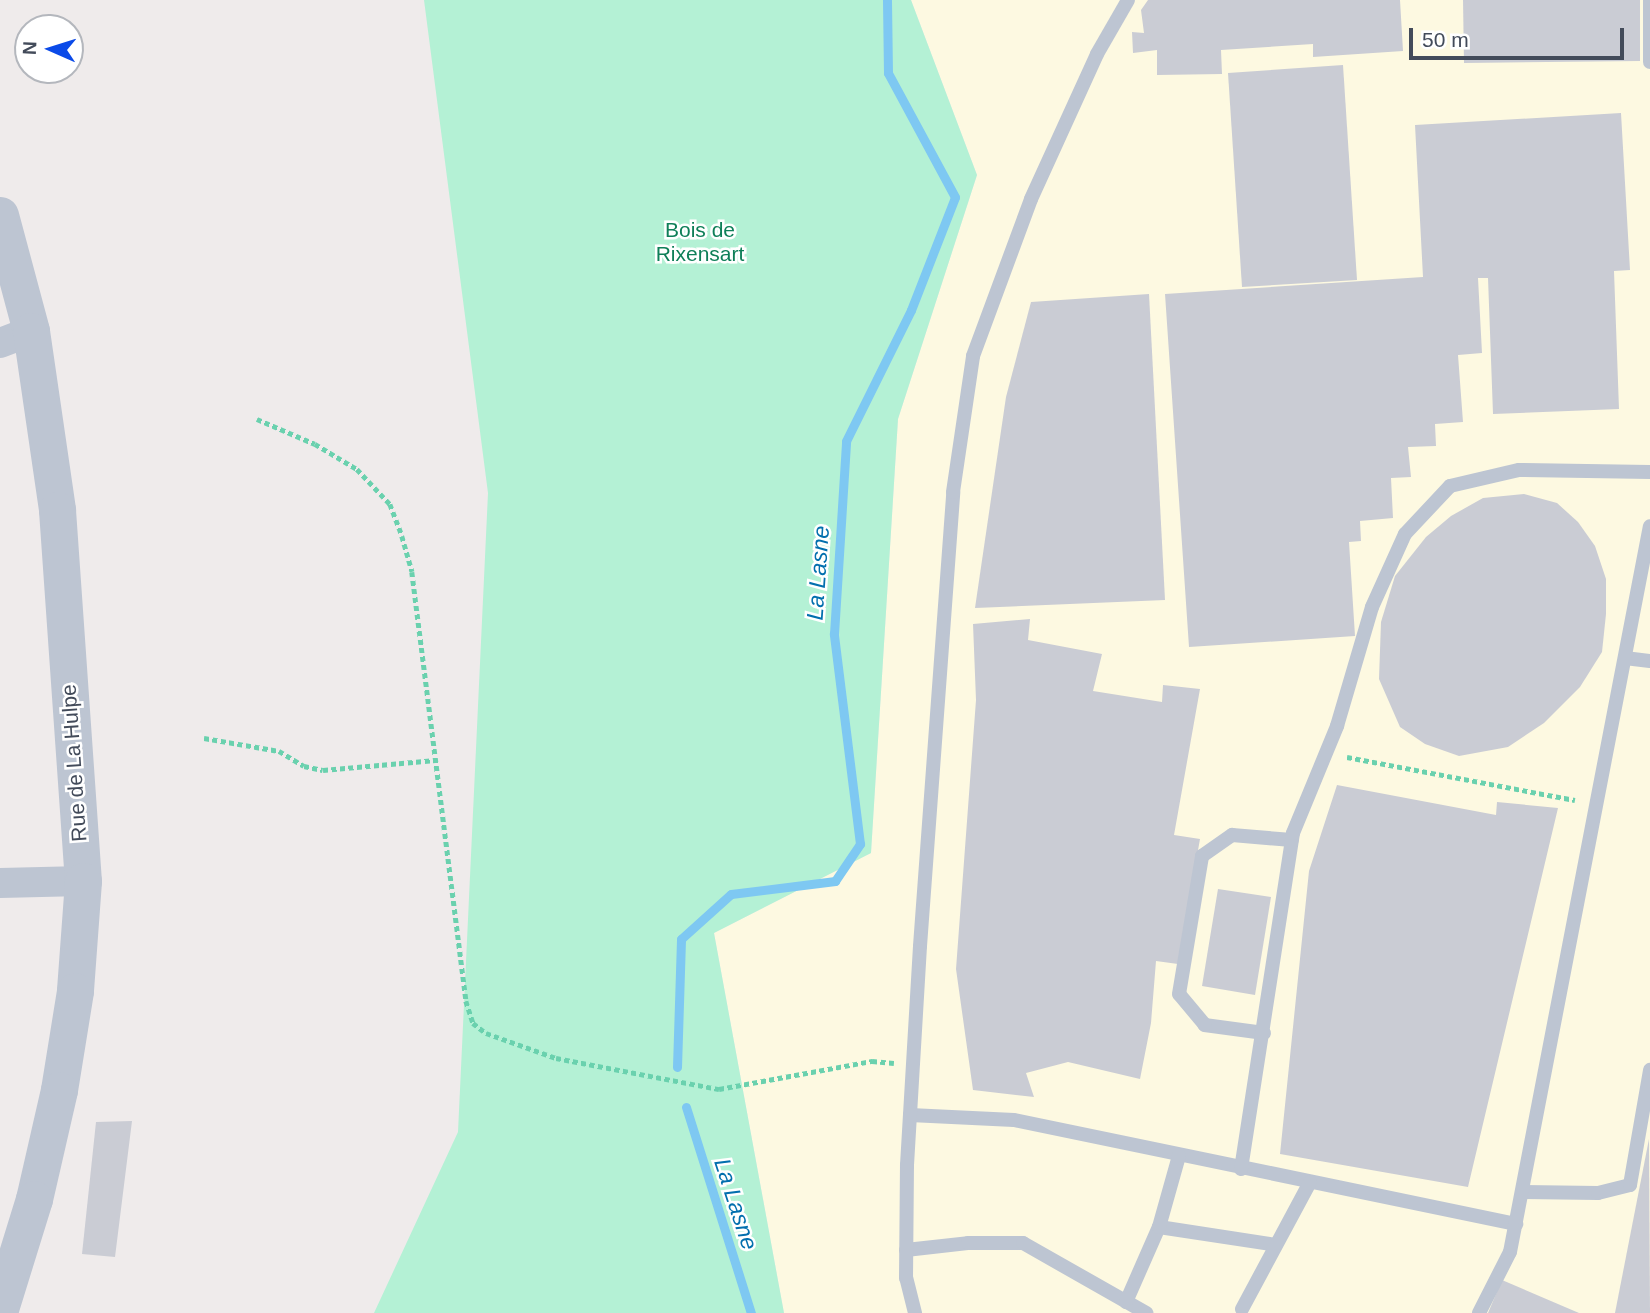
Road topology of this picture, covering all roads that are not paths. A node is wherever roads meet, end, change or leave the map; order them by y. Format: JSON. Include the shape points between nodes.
{"nodes":[{"id":1,"x":1128,"y":0,"type":"edge"},
{"id":2,"x":1650,"y":0,"type":"edge"},
{"id":3,"x":1650,"y":62,"type":"edge"},
{"id":4,"x":0,"y":215,"type":"edge"},
{"id":5,"x":15,"y":337,"type":"edge"},
{"id":6,"x":1650,"y":472,"type":"edge"},
{"id":7,"x":1650,"y":526,"type":"edge"},
{"id":8,"x":1625,"y":658,"type":"junction"},
{"id":9,"x":1650,"y":661,"type":"edge"},
{"id":10,"x":1292,"y":840,"type":"junction"},
{"id":11,"x":83,"y":881,"type":"junction"},
{"id":12,"x":0,"y":883,"type":"edge"},
{"id":13,"x":1264,"y":1033,"type":"junction"},
{"id":14,"x":1650,"y":1070,"type":"edge"},
{"id":15,"x":910,"y":1115,"type":"junction"},
{"id":16,"x":1179,"y":1156,"type":"junction"},
{"id":17,"x":1241,"y":1168,"type":"junction"},
{"id":18,"x":1310,"y":1182,"type":"junction"},
{"id":19,"x":1522,"y":1192,"type":"junction"},
{"id":20,"x":1516,"y":1224,"type":"junction"},
{"id":21,"x":1159,"y":1227,"type":"junction"},
{"id":22,"x":1276,"y":1245,"type":"junction"},
{"id":23,"x":906,"y":1250,"type":"junction"},
{"id":24,"x":1126,"y":1302,"type":"junction"},
{"id":25,"x":0,"y":1309,"type":"edge"},
{"id":26,"x":1242,"y":1310,"type":"dead end"},
{"id":27,"x":915,"y":1313,"type":"edge"},
{"id":28,"x":1146,"y":1313,"type":"edge"},
{"id":29,"x":1479,"y":1313,"type":"edge"}],
"edges":[{"from":1,"to":15,"type":"lane","via":[[1097,54],[1031,199],[973,356],[953,492]]},
{"from":2,"to":3,"type":"lane"},
{"from":4,"to":5,"type":"street","name":"Rue de La Hulpe"},
{"from":5,"to":11,"type":"street","name":"Rue de La Hulpe","via":[[57,510]]},
{"from":6,"to":10,"type":"lane","via":[[1518,470],[1450,486],[1405,534],[1372,607],[1326,753]]},
{"from":7,"to":8,"type":"lane"},
{"from":8,"to":9,"type":"lane"},
{"from":8,"to":19,"type":"lane"},
{"from":10,"to":13,"type":"lane"},
{"from":10,"to":13,"type":"lane","via":[[1232,835],[1202,856],[1178,994],[1205,1025]]},
{"from":11,"to":12,"type":"street"},
{"from":11,"to":25,"type":"street","name":"Rue de La Hulpe","via":[[75,992],[59,1090],[34,1199]]},
{"from":13,"to":17,"type":"lane"},
{"from":14,"to":19,"type":"lane","via":[[1630,1185],[1598,1193]]},
{"from":15,"to":16,"type":"lane","via":[[1014,1120]]},
{"from":15,"to":23,"type":"lane"},
{"from":16,"to":17,"type":"lane"},
{"from":16,"to":21,"type":"lane"},
{"from":17,"to":18,"type":"lane"},
{"from":18,"to":20,"type":"lane"},
{"from":18,"to":22,"type":"lane"},
{"from":19,"to":20,"type":"lane"},
{"from":20,"to":29,"type":"lane","via":[[1510,1252]]},
{"from":21,"to":22,"type":"lane"},
{"from":21,"to":24,"type":"lane"},
{"from":22,"to":26,"type":"lane"},
{"from":23,"to":24,"type":"lane","via":[[1023,1243]]},
{"from":23,"to":27,"type":"lane","via":[[906,1278]]},
{"from":24,"to":28,"type":"lane"}]}
